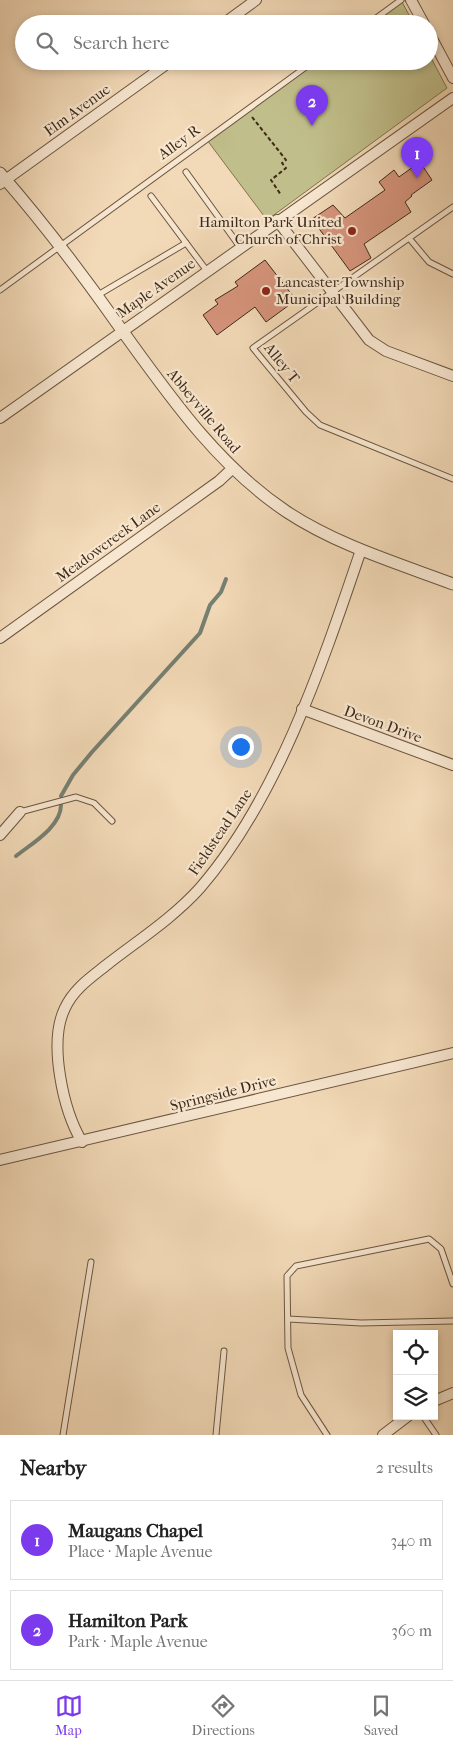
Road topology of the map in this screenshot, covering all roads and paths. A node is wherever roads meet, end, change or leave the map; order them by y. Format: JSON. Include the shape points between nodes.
{"nodes":[{"id":1,"x":256,"y":0,"type":"edge"},
{"id":2,"x":401,"y":0,"type":"edge"},
{"id":3,"x":412,"y":0,"type":"edge"},
{"id":4,"x":235,"y":15,"type":"edge"},
{"id":5,"x":380,"y":15,"type":"edge"},
{"id":6,"x":420,"y":15,"type":"edge"},
{"id":7,"x":438,"y":50,"type":"edge"},
{"id":8,"x":158,"y":70,"type":"edge"},
{"id":9,"x":302,"y":70,"type":"edge"},
{"id":10,"x":453,"y":78,"type":"edge"},
{"id":11,"x":453,"y":98,"type":"edge"},
{"id":12,"x":248,"y":111,"type":"dead end"},
{"id":13,"x":186,"y":172,"type":"dead end"},
{"id":14,"x":2,"y":179,"type":"edge"},
{"id":15,"x":281,"y":195,"type":"dead end"},
{"id":16,"x":151,"y":196,"type":"dead end"},
{"id":17,"x":453,"y":206,"type":"edge"},
{"id":18,"x":277,"y":220,"type":"junction"},
{"id":19,"x":409,"y":238,"type":"junction"},
{"id":20,"x":186,"y":243,"type":"junction"},
{"id":21,"x":61,"y":247,"type":"junction"},
{"id":22,"x":240,"y":247,"type":"junction"},
{"id":23,"x":207,"y":271,"type":"junction"},
{"id":24,"x":453,"y":274,"type":"edge"},
{"id":25,"x":0,"y":290,"type":"edge"},
{"id":26,"x":332,"y":293,"type":"junction"},
{"id":27,"x":98,"y":296,"type":"junction"},
{"id":28,"x":122,"y":330,"type":"junction"},
{"id":29,"x":453,"y":376,"type":"edge"},
{"id":30,"x":0,"y":418,"type":"edge"},
{"id":31,"x":233,"y":468,"type":"junction"},
{"id":32,"x":453,"y":479,"type":"edge"},
{"id":33,"x":361,"y":550,"type":"junction"},
{"id":34,"x":453,"y":584,"type":"edge"},
{"id":35,"x":0,"y":638,"type":"edge"},
{"id":36,"x":302,"y":710,"type":"junction"},
{"id":37,"x":453,"y":765,"type":"edge"},
{"id":38,"x":20,"y":812,"type":"joint"},
{"id":39,"x":112,"y":821,"type":"dead end"},
{"id":40,"x":0,"y":835,"type":"edge"},
{"id":41,"x":453,"y":1053,"type":"edge"},
{"id":42,"x":82,"y":1142,"type":"junction"},
{"id":43,"x":0,"y":1160,"type":"edge"},
{"id":44,"x":91,"y":1262,"type":"dead end"},
{"id":45,"x":453,"y":1284,"type":"edge"},
{"id":46,"x":288,"y":1319,"type":"junction"},
{"id":47,"x":453,"y":1321,"type":"edge"},
{"id":48,"x":224,"y":1351,"type":"dead end"},
{"id":49,"x":453,"y":1393,"type":"edge"},
{"id":50,"x":438,"y":1399,"type":"edge"},
{"id":51,"x":403,"y":1420,"type":"edge"},
{"id":52,"x":426,"y":1420,"type":"edge"},
{"id":53,"x":63,"y":1435,"type":"edge"},
{"id":54,"x":216,"y":1435,"type":"edge"},
{"id":55,"x":327,"y":1435,"type":"edge"},
{"id":56,"x":383,"y":1435,"type":"edge"},
{"id":57,"x":436,"y":1435,"type":"edge"}],
"edges":[{"from":1,"to":4,"type":"street"},
{"from":2,"to":5,"type":"lane"},
{"from":3,"to":6,"type":"street"},
{"from":7,"to":10,"type":"street"},
{"from":8,"to":14,"type":"street","name":"Elm Avenue"},
{"from":9,"to":21,"type":"lane","name":"Alley R"},
{"from":11,"to":18,"type":"street","name":"Maple Avenue"},
{"from":12,"to":15,"type":"path","via":[[286,160],[282,163],[286,168],[270,180]]},
{"from":13,"to":22,"type":"lane"},
{"from":14,"to":21,"type":"street","name":"Abbeyville Road"},
{"from":16,"to":20,"type":"lane"},
{"from":17,"to":19,"type":"lane","name":"Alley T"},
{"from":18,"to":22,"type":"street","name":"Maple Avenue"},
{"from":18,"to":26,"type":"street"},
{"from":19,"to":24,"type":"lane","via":[[429,262]]},
{"from":19,"to":26,"type":"lane","name":"Alley T"},
{"from":20,"to":23,"type":"lane"},
{"from":20,"to":27,"type":"lane"},
{"from":21,"to":25,"type":"lane","name":"Alley R"},
{"from":21,"to":27,"type":"street","name":"Abbeyville Road"},
{"from":22,"to":23,"type":"street","name":"Maple Avenue"},
{"from":23,"to":28,"type":"street","name":"Maple Avenue"},
{"from":26,"to":29,"type":"street","via":[[369,340],[386,351]]},
{"from":26,"to":32,"type":"lane","name":"Alley T","via":[[253,348],[320,425]]},
{"from":27,"to":28,"type":"street","name":"Abbeyville Road"},
{"from":28,"to":30,"type":"street","name":"Maple Avenue"},
{"from":28,"to":31,"type":"street","name":"Abbeyville Road","via":[[177,405]]},
{"from":31,"to":33,"type":"street","name":"Abbeyville Road","via":[[288,513]]},
{"from":31,"to":35,"type":"street","name":"Meadowcreek Lane"},
{"from":33,"to":34,"type":"street","name":"Abbeyville Road"},
{"from":33,"to":36,"type":"street","name":"Fieldstead Lane"},
{"from":36,"to":37,"type":"street","name":"Devon Drive"},
{"from":36,"to":42,"type":"street","name":"Fieldstead Lane","via":[[263,798],[215,871],[183,906],[82,984],[65,1007],[56,1034],[56,1056],[72,1120]]},
{"from":38,"to":39,"type":"lane","via":[[76,797],[94,803]]},
{"from":38,"to":40,"type":"street"},
{"from":41,"to":42,"type":"street","name":"Springside Drive"},
{"from":42,"to":43,"type":"street","name":"Springside Drive"},
{"from":44,"to":53,"type":"lane"},
{"from":45,"to":46,"type":"lane","via":[[440,1249],[429,1239],[296,1266],[287,1276]]},
{"from":46,"to":47,"type":"lane","via":[[361,1323]]},
{"from":46,"to":55,"type":"lane","via":[[288,1348],[301,1395]]},
{"from":48,"to":54,"type":"lane"},
{"from":49,"to":50,"type":"street"},
{"from":51,"to":56,"type":"street"},
{"from":52,"to":57,"type":"lane"}]}
